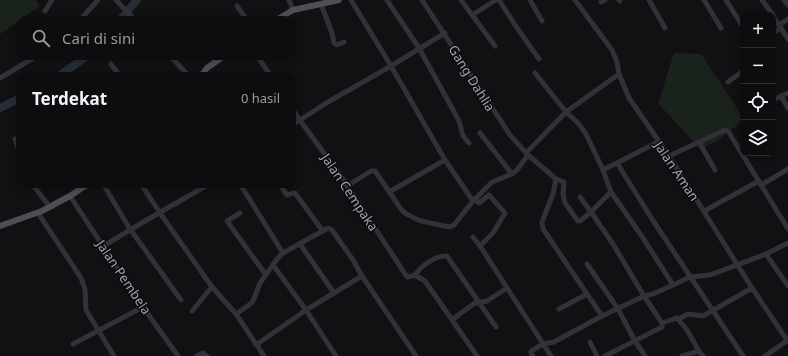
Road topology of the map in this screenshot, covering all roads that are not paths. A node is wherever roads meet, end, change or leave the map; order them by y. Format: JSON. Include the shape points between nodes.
{"nodes":[{"id":1,"x":52,"y":0,"type":"edge"},
{"id":2,"x":98,"y":0,"type":"edge"},
{"id":3,"x":116,"y":0,"type":"edge"},
{"id":4,"x":289,"y":0,"type":"edge"},
{"id":5,"x":339,"y":0,"type":"edge"},
{"id":6,"x":351,"y":0,"type":"edge"},
{"id":7,"x":387,"y":0,"type":"edge"},
{"id":8,"x":422,"y":0,"type":"edge"},
{"id":9,"x":461,"y":0,"type":"edge"},
{"id":10,"x":498,"y":0,"type":"edge"},
{"id":11,"x":530,"y":0,"type":"edge"},
{"id":12,"x":575,"y":0,"type":"edge"},
{"id":13,"x":649,"y":0,"type":"edge"},
{"id":14,"x":704,"y":0,"type":"edge"},
{"id":15,"x":726,"y":0,"type":"edge"},
{"id":16,"x":762,"y":0,"type":"edge"},
{"id":17,"x":784,"y":0,"type":"edge"},
{"id":18,"x":321,"y":4,"type":"junction"},
{"id":19,"x":788,"y":5,"type":"edge"},
{"id":20,"x":237,"y":6,"type":"dead end"},
{"id":21,"x":293,"y":10,"type":"junction"},
{"id":22,"x":45,"y":11,"type":"dead end"},
{"id":23,"x":771,"y":12,"type":"edge"},
{"id":24,"x":472,"y":15,"type":"junction"},
{"id":25,"x":84,"y":16,"type":"edge"},
{"id":26,"x":131,"y":16,"type":"edge"},
{"id":27,"x":244,"y":16,"type":"edge"},
{"id":28,"x":283,"y":16,"type":"edge"},
{"id":29,"x":788,"y":19,"type":"edge"},
{"id":30,"x":542,"y":20,"type":"dead end"},
{"id":31,"x":776,"y":20,"type":"edge"},
{"id":32,"x":740,"y":22,"type":"edge"},
{"id":33,"x":780,"y":26,"type":"junction"},
{"id":34,"x":665,"y":28,"type":"dead end"},
{"id":35,"x":721,"y":28,"type":"dead end"},
{"id":36,"x":776,"y":30,"type":"edge"},
{"id":37,"x":444,"y":33,"type":"junction"},
{"id":38,"x":788,"y":39,"type":"edge"},
{"id":39,"x":344,"y":42,"type":"dead end"},
{"id":40,"x":495,"y":46,"type":"dead end"},
{"id":41,"x":419,"y":48,"type":"junction"},
{"id":42,"x":540,"y":59,"type":"dead end"},
{"id":43,"x":30,"y":60,"type":"edge"},
{"id":44,"x":174,"y":60,"type":"edge"},
{"id":45,"x":218,"y":60,"type":"edge"},
{"id":46,"x":260,"y":60,"type":"edge"},
{"id":47,"x":111,"y":64,"type":"dead end"},
{"id":48,"x":391,"y":66,"type":"junction"},
{"id":49,"x":117,"y":72,"type":"edge"},
{"id":50,"x":185,"y":72,"type":"edge"},
{"id":51,"x":204,"y":72,"type":"edge"},
{"id":52,"x":268,"y":72,"type":"edge"},
{"id":53,"x":535,"y":72,"type":"dead end"},
{"id":54,"x":740,"y":73,"type":"edge"},
{"id":55,"x":619,"y":74,"type":"junction"},
{"id":56,"x":0,"y":78,"type":"edge"},
{"id":57,"x":728,"y":82,"type":"dead end"},
{"id":58,"x":788,"y":93,"type":"edge"},
{"id":59,"x":781,"y":96,"type":"junction"},
{"id":60,"x":776,"y":98,"type":"edge"},
{"id":61,"x":788,"y":108,"type":"edge"},
{"id":62,"x":566,"y":112,"type":"junction"},
{"id":63,"x":296,"y":114,"type":"edge"},
{"id":64,"x":299,"y":119,"type":"junction"},
{"id":65,"x":296,"y":122,"type":"edge"},
{"id":66,"x":480,"y":133,"type":"dead end"},
{"id":67,"x":15,"y":139,"type":"dead end"},
{"id":68,"x":16,"y":142,"type":"edge"},
{"id":69,"x":658,"y":142,"type":"junction"},
{"id":70,"x":699,"y":142,"type":"junction"},
{"id":71,"x":469,"y":143,"type":"dead end"},
{"id":72,"x":527,"y":154,"type":"junction"},
{"id":73,"x":669,"y":156,"type":"junction"},
{"id":74,"x":445,"y":160,"type":"junction"},
{"id":75,"x":617,"y":163,"type":"junction"},
{"id":76,"x":788,"y":169,"type":"edge"},
{"id":77,"x":603,"y":170,"type":"junction"},
{"id":78,"x":715,"y":170,"type":"dead end"},
{"id":79,"x":512,"y":174,"type":"junction"},
{"id":80,"x":556,"y":179,"type":"junction"},
{"id":81,"x":760,"y":183,"type":"junction"},
{"id":82,"x":347,"y":186,"type":"junction"},
{"id":83,"x":38,"y":188,"type":"edge"},
{"id":84,"x":82,"y":188,"type":"edge"},
{"id":85,"x":105,"y":188,"type":"edge"},
{"id":86,"x":144,"y":188,"type":"edge"},
{"id":87,"x":202,"y":188,"type":"edge"},
{"id":88,"x":242,"y":188,"type":"edge"},
{"id":89,"x":282,"y":188,"type":"edge"},
{"id":90,"x":389,"y":192,"type":"junction"},
{"id":91,"x":611,"y":192,"type":"junction"},
{"id":92,"x":70,"y":196,"type":"junction"},
{"id":93,"x":580,"y":197,"type":"dead end"},
{"id":94,"x":473,"y":200,"type":"junction"},
{"id":95,"x":50,"y":207,"type":"junction"},
{"id":96,"x":704,"y":211,"type":"junction"},
{"id":97,"x":591,"y":212,"type":"junction"},
{"id":98,"x":38,"y":213,"type":"junction"},
{"id":99,"x":160,"y":213,"type":"junction"},
{"id":100,"x":240,"y":213,"type":"dead end"},
{"id":101,"x":0,"y":226,"type":"edge"},
{"id":102,"x":788,"y":228,"type":"edge"},
{"id":103,"x":130,"y":229,"type":"junction"},
{"id":104,"x":322,"y":230,"type":"junction"},
{"id":105,"x":474,"y":237,"type":"dead end"},
{"id":106,"x":300,"y":244,"type":"junction"},
{"id":107,"x":788,"y":244,"type":"edge"},
{"id":108,"x":104,"y":246,"type":"junction"},
{"id":109,"x":480,"y":246,"type":"junction"},
{"id":110,"x":283,"y":253,"type":"junction"},
{"id":111,"x":766,"y":254,"type":"junction"},
{"id":112,"x":587,"y":264,"type":"dead end"},
{"id":113,"x":737,"y":264,"type":"junction"},
{"id":114,"x":273,"y":266,"type":"junction"},
{"id":115,"x":266,"y":275,"type":"junction"},
{"id":116,"x":415,"y":275,"type":"junction"},
{"id":117,"x":362,"y":276,"type":"junction"},
{"id":118,"x":690,"y":277,"type":"junction"},
{"id":119,"x":673,"y":285,"type":"junction"},
{"id":120,"x":788,"y":286,"type":"edge"},
{"id":121,"x":212,"y":287,"type":"junction"},
{"id":122,"x":507,"y":288,"type":"junction"},
{"id":123,"x":752,"y":288,"type":"junction"},
{"id":124,"x":334,"y":293,"type":"junction"},
{"id":125,"x":587,"y":294,"type":"junction"},
{"id":126,"x":644,"y":296,"type":"junction"},
{"id":127,"x":180,"y":300,"type":"dead end"},
{"id":128,"x":478,"y":303,"type":"junction"},
{"id":129,"x":143,"y":307,"type":"junction"},
{"id":130,"x":559,"y":309,"type":"dead end"},
{"id":131,"x":618,"y":309,"type":"junction"},
{"id":132,"x":306,"y":310,"type":"junction"},
{"id":133,"x":192,"y":311,"type":"dead end"},
{"id":134,"x":714,"y":311,"type":"junction"},
{"id":135,"x":236,"y":314,"type":"junction"},
{"id":136,"x":602,"y":316,"type":"junction"},
{"id":137,"x":452,"y":319,"type":"junction"},
{"id":138,"x":679,"y":319,"type":"junction"},
{"id":139,"x":662,"y":323,"type":"junction"},
{"id":140,"x":496,"y":327,"type":"dead end"},
{"id":141,"x":98,"y":331,"type":"junction"},
{"id":142,"x":788,"y":340,"type":"edge"},
{"id":143,"x":635,"y":341,"type":"junction"},
{"id":144,"x":590,"y":342,"type":"dead end"},
{"id":145,"x":73,"y":344,"type":"dead end"},
{"id":146,"x":543,"y":344,"type":"junction"},
{"id":147,"x":256,"y":345,"type":"junction"},
{"id":148,"x":699,"y":351,"type":"junction"},
{"id":149,"x":175,"y":355,"type":"edge"},
{"id":150,"x":114,"y":356,"type":"edge"},
{"id":151,"x":197,"y":356,"type":"edge"},
{"id":152,"x":207,"y":356,"type":"edge"},
{"id":153,"x":264,"y":356,"type":"edge"},
{"id":154,"x":336,"y":356,"type":"edge"},
{"id":155,"x":416,"y":356,"type":"edge"},
{"id":156,"x":477,"y":356,"type":"edge"},
{"id":157,"x":533,"y":356,"type":"edge"},
{"id":158,"x":551,"y":356,"type":"edge"},
{"id":159,"x":597,"y":356,"type":"edge"},
{"id":160,"x":605,"y":356,"type":"edge"},
{"id":161,"x":644,"y":356,"type":"edge"},
{"id":162,"x":682,"y":356,"type":"edge"},
{"id":163,"x":703,"y":356,"type":"edge"},
{"id":164,"x":744,"y":356,"type":"edge"},
{"id":165,"x":766,"y":356,"type":"edge"}],
"edges":[{"from":1,"to":22,"type":"street"},
{"from":2,"to":25,"type":"street"},
{"from":3,"to":26,"type":"street"},
{"from":4,"to":21,"type":"street"},
{"from":5,"to":18,"type":"main road"},
{"from":6,"to":48,"type":"street"},
{"from":7,"to":41,"type":"street"},
{"from":8,"to":37,"type":"street","name":"Gang Dahlia"},
{"from":9,"to":24,"type":"street"},
{"from":10,"to":24,"type":"street"},
{"from":10,"to":42,"type":"street"},
{"from":11,"to":30,"type":"street"},
{"from":12,"to":55,"type":"street","name":"Jalan Aman","via":[[612,50]]},
{"from":13,"to":34,"type":"street"},
{"from":14,"to":35,"type":"street"},
{"from":15,"to":32,"type":"street"},
{"from":16,"to":23,"type":"street"},
{"from":17,"to":19,"type":"street"},
{"from":18,"to":21,"type":"main road"},
{"from":18,"to":39,"type":"street","via":[[334,43],[337,45]]},
{"from":20,"to":27,"type":"street"},
{"from":21,"to":28,"type":"main road"},
{"from":24,"to":40,"type":"street"},
{"from":29,"to":33,"type":"street"},
{"from":31,"to":33,"type":"street"},
{"from":33,"to":36,"type":"street"},
{"from":33,"to":38,"type":"street"},
{"from":37,"to":41,"type":"street"},
{"from":37,"to":72,"type":"street","name":"Gang Dahlia","via":[[499,120]]},
{"from":41,"to":48,"type":"street"},
{"from":41,"to":71,"type":"street","via":[[460,124],[461,134]]},
{"from":43,"to":56,"type":"street"},
{"from":44,"to":50,"type":"street"},
{"from":45,"to":51,"type":"main road"},
{"from":46,"to":52,"type":"street"},
{"from":47,"to":49,"type":"street"},
{"from":48,"to":64,"type":"street"},
{"from":48,"to":74,"type":"street"},
{"from":53,"to":62,"type":"street"},
{"from":54,"to":57,"type":"street"},
{"from":55,"to":62,"type":"street"},
{"from":55,"to":69,"type":"street","name":"Jalan Aman","via":[[628,98]]},
{"from":58,"to":59,"type":"street"},
{"from":59,"to":60,"type":"street"},
{"from":59,"to":61,"type":"street"},
{"from":62,"to":72,"type":"street"},
{"from":62,"to":77,"type":"street","via":[[586,134]]},
{"from":63,"to":64,"type":"street","name":"Jalan Cempaka"},
{"from":64,"to":65,"type":"street"},
{"from":64,"to":82,"type":"street","name":"Jalan Cempaka"},
{"from":66,"to":79,"type":"street"},
{"from":67,"to":68,"type":"street"},
{"from":69,"to":73,"type":"street","name":"Jalan Aman"},
{"from":69,"to":75,"type":"street"},
{"from":70,"to":73,"type":"street"},
{"from":70,"to":78,"type":"street"},
{"from":70,"to":81,"type":"street","via":[[728,131]]},
{"from":72,"to":79,"type":"street"},
{"from":72,"to":80,"type":"street","name":"Gang Dahlia"},
{"from":73,"to":96,"type":"street","name":"Jalan Aman"},
{"from":74,"to":90,"type":"street"},
{"from":74,"to":94,"type":"street"},
{"from":75,"to":77,"type":"street"},
{"from":75,"to":118,"type":"street"},
{"from":76,"to":81,"type":"street"},
{"from":77,"to":91,"type":"street"},
{"from":79,"to":94,"type":"street","via":[[492,182]]},
{"from":80,"to":97,"type":"street","via":[[564,182],[565,203],[578,220],[581,221]]},
{"from":80,"to":125,"type":"street","via":[[542,222],[543,229]]},
{"from":81,"to":96,"type":"street"},
{"from":81,"to":102,"type":"street"},
{"from":82,"to":90,"type":"street","via":[[373,171]]},
{"from":82,"to":116,"type":"street","name":"Jalan Cempaka","via":[[407,277]]},
{"from":83,"to":95,"type":"street"},
{"from":84,"to":92,"type":"main road"},
{"from":85,"to":103,"type":"street"},
{"from":86,"to":99,"type":"street"},
{"from":87,"to":99,"type":"street"},
{"from":88,"to":110,"type":"street"},
{"from":89,"to":104,"type":"street","via":[[286,195],[295,193]]},
{"from":90,"to":94,"type":"street","via":[[401,210],[410,216],[450,227]]},
{"from":91,"to":97,"type":"street"},
{"from":91,"to":119,"type":"street"},
{"from":92,"to":95,"type":"main road"},
{"from":92,"to":108,"type":"street","name":"Jalan Pembela"},
{"from":93,"to":97,"type":"street"},
{"from":94,"to":109,"type":"street","via":[[479,203],[489,195],[505,214],[493,233]]},
{"from":95,"to":98,"type":"main road"},
{"from":96,"to":113,"type":"street","name":"Jalan Aman"},
{"from":97,"to":126,"type":"street"},
{"from":98,"to":101,"type":"main road"},
{"from":98,"to":141,"type":"street","via":[[81,278],[85,289],[86,310]]},
{"from":99,"to":103,"type":"street"},
{"from":99,"to":121,"type":"street"},
{"from":100,"to":115,"type":"street","via":[[227,221]]},
{"from":103,"to":108,"type":"street"},
{"from":103,"to":127,"type":"street"},
{"from":104,"to":106,"type":"street"},
{"from":104,"to":117,"type":"street","via":[[332,230]]},
{"from":105,"to":109,"type":"street"},
{"from":106,"to":110,"type":"street"},
{"from":106,"to":124,"type":"street"},
{"from":107,"to":111,"type":"street"},
{"from":108,"to":129,"type":"street","name":"Jalan Pembela"},
{"from":109,"to":122,"type":"street"},
{"from":110,"to":114,"type":"street"},
{"from":111,"to":113,"type":"street"},
{"from":111,"to":120,"type":"street"},
{"from":112,"to":131,"type":"street"},
{"from":113,"to":118,"type":"street","via":[[710,275]]},
{"from":113,"to":123,"type":"street","name":"Jalan Aman"},
{"from":114,"to":115,"type":"street"},
{"from":114,"to":132,"type":"street"},
{"from":115,"to":135,"type":"street","via":[[253,301]]},
{"from":116,"to":128,"type":"street","via":[[429,262],[447,256]]},
{"from":116,"to":137,"type":"street","via":[[426,281]]},
{"from":117,"to":124,"type":"street"},
{"from":117,"to":155,"type":"street"},
{"from":118,"to":119,"type":"street"},
{"from":118,"to":134,"type":"street"},
{"from":119,"to":126,"type":"street"},
{"from":121,"to":133,"type":"street"},
{"from":121,"to":135,"type":"street"},
{"from":122,"to":128,"type":"street","via":[[487,301]]},
{"from":122,"to":146,"type":"street"},
{"from":123,"to":134,"type":"street"},
{"from":123,"to":142,"type":"street","name":"Jalan Aman"},
{"from":124,"to":132,"type":"street"},
{"from":125,"to":130,"type":"street"},
{"from":125,"to":136,"type":"street"},
{"from":126,"to":131,"type":"street"},
{"from":126,"to":139,"type":"street"},
{"from":128,"to":137,"type":"street"},
{"from":128,"to":140,"type":"street"},
{"from":129,"to":141,"type":"street"},
{"from":129,"to":149,"type":"street","name":"Jalan Pembela"},
{"from":131,"to":136,"type":"street"},
{"from":131,"to":143,"type":"street"},
{"from":132,"to":147,"type":"street"},
{"from":132,"to":154,"type":"street"},
{"from":134,"to":138,"type":"street","via":[[702,317],[688,314]]},
{"from":134,"to":164,"type":"street"},
{"from":135,"to":147,"type":"street"},
{"from":136,"to":146,"type":"street","via":[[554,342]]},
{"from":137,"to":156,"type":"street"},
{"from":138,"to":139,"type":"street","via":[[674,318]]},
{"from":138,"to":148,"type":"street"},
{"from":139,"to":143,"type":"street","via":[[662,327]]},
{"from":141,"to":145,"type":"street"},
{"from":141,"to":150,"type":"street"},
{"from":142,"to":165,"type":"street"},
{"from":143,"to":160,"type":"street"},
{"from":143,"to":161,"type":"street"},
{"from":144,"to":159,"type":"street"},
{"from":146,"to":157,"type":"street","via":[[531,351]]},
{"from":146,"to":158,"type":"street"},
{"from":147,"to":153,"type":"street"},
{"from":148,"to":162,"type":"street"},
{"from":148,"to":163,"type":"street"},
{"from":151,"to":152,"type":"street","via":[[204,353]]}]}
